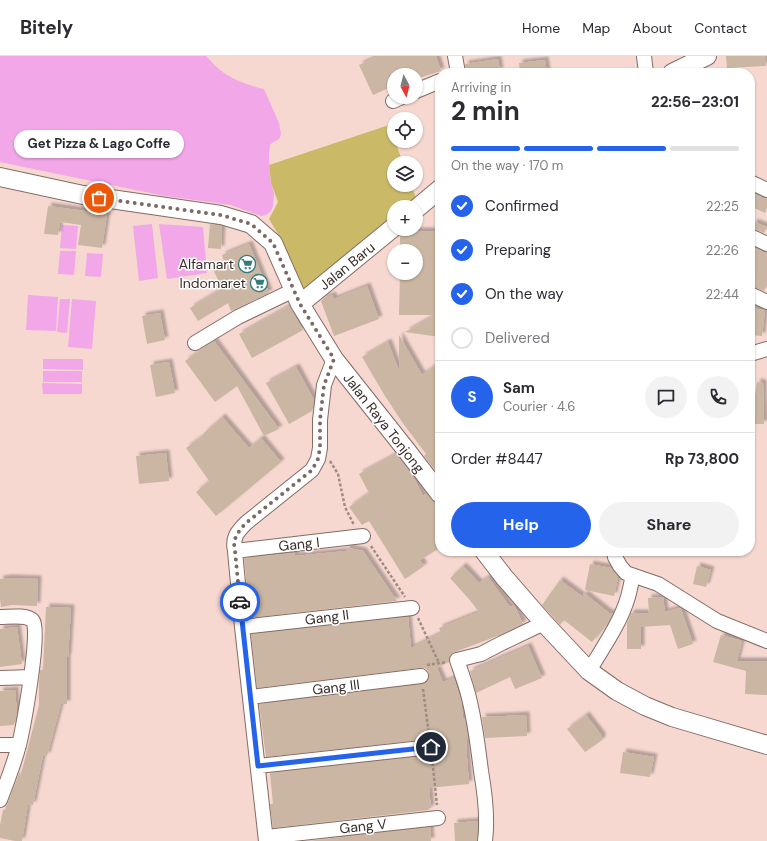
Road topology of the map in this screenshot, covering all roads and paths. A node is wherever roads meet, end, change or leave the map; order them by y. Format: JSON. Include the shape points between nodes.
{"nodes":[{"id":1,"x":455,"y":56,"type":"edge"},
{"id":2,"x":644,"y":56,"type":"edge"},
{"id":3,"x":707,"y":56,"type":"edge"},
{"id":4,"x":457,"y":68,"type":"edge"},
{"id":5,"x":645,"y":68,"type":"edge"},
{"id":6,"x":682,"y":68,"type":"edge"},
{"id":7,"x":435,"y":83,"type":"edge"},
{"id":8,"x":423,"y":88,"type":"edge"},
{"id":9,"x":0,"y":177,"type":"edge"},
{"id":10,"x":755,"y":184,"type":"edge"},
{"id":11,"x":767,"y":190,"type":"edge"},
{"id":12,"x":435,"y":193,"type":"edge"},
{"id":13,"x":423,"y":203,"type":"edge"},
{"id":14,"x":387,"y":232,"type":"edge"},
{"id":15,"x":755,"y":238,"type":"edge"},
{"id":16,"x":767,"y":244,"type":"edge"},
{"id":17,"x":755,"y":296,"type":"edge"},
{"id":18,"x":297,"y":297,"type":"junction"},
{"id":19,"x":767,"y":302,"type":"edge"},
{"id":20,"x":195,"y":343,"type":"dead end"},
{"id":21,"x":767,"y":349,"type":"edge"},
{"id":22,"x":755,"y":353,"type":"edge"},
{"id":23,"x":334,"y":359,"type":"junction"},
{"id":24,"x":320,"y":448,"type":"junction"},
{"id":25,"x":435,"y":487,"type":"edge"},
{"id":26,"x":363,"y":536,"type":"junction"},
{"id":27,"x":235,"y":551,"type":"junction"},
{"id":28,"x":488,"y":556,"type":"edge"},
{"id":29,"x":615,"y":556,"type":"edge"},
{"id":30,"x":633,"y":576,"type":"junction"},
{"id":31,"x":412,"y":608,"type":"junction"},
{"id":32,"x":0,"y":617,"type":"edge"},
{"id":33,"x":544,"y":623,"type":"junction"},
{"id":34,"x":242,"y":627,"type":"junction"},
{"id":35,"x":767,"y":641,"type":"edge"},
{"id":36,"x":457,"y":660,"type":"junction"},
{"id":37,"x":439,"y":663,"type":"junction"},
{"id":38,"x":589,"y":671,"type":"junction"},
{"id":39,"x":421,"y":676,"type":"joint"},
{"id":40,"x":31,"y":677,"type":"junction"},
{"id":41,"x":0,"y":678,"type":"edge"},
{"id":42,"x":250,"y":697,"type":"junction"},
{"id":43,"x":0,"y":745,"type":"edge"},
{"id":44,"x":19,"y":745,"type":"junction"},
{"id":45,"x":767,"y":745,"type":"edge"},
{"id":46,"x":431,"y":747,"type":"dead end"},
{"id":47,"x":258,"y":766,"type":"junction"},
{"id":48,"x":0,"y":800,"type":"edge"},
{"id":49,"x":438,"y":818,"type":"dead end"},
{"id":50,"x":266,"y":839,"type":"edge"},
{"id":51,"x":485,"y":841,"type":"edge"}],
"edges":[{"from":1,"to":4,"type":"street"},
{"from":2,"to":5,"type":"street"},
{"from":3,"to":6,"type":"main road"},
{"from":7,"to":8,"type":"street"},
{"from":9,"to":18,"type":"main road","name":"Jalan Raya Tonjong","via":[[83,195],[221,215],[251,224],[273,243]]},
{"from":10,"to":11,"type":"street"},
{"from":12,"to":13,"type":"main road"},
{"from":14,"to":18,"type":"main road","name":"Jalan Baru"},
{"from":15,"to":16,"type":"street"},
{"from":17,"to":19,"type":"street"},
{"from":18,"to":20,"type":"street","via":[[238,317]]},
{"from":18,"to":23,"type":"main road","name":"Jalan Raya Tonjong"},
{"from":21,"to":22,"type":"street"},
{"from":23,"to":24,"type":"street","via":[[325,381],[322,400]]},
{"from":23,"to":25,"type":"main road","name":"Jalan Raya Tonjong"},
{"from":24,"to":26,"type":"path","via":[[338,474],[344,507]]},
{"from":24,"to":27,"type":"street","via":[[312,470],[239,530],[235,538]]},
{"from":26,"to":27,"type":"street","name":"Gang I"},
{"from":26,"to":31,"type":"path"},
{"from":27,"to":34,"type":"street"},
{"from":28,"to":33,"type":"main road"},
{"from":29,"to":30,"type":"street","via":[[626,573]]},
{"from":30,"to":35,"type":"street","via":[[658,584],[717,621]]},
{"from":30,"to":38,"type":"street","via":[[622,613]]},
{"from":31,"to":34,"type":"street","name":"Gang II"},
{"from":31,"to":37,"type":"path"},
{"from":32,"to":40,"type":"street","via":[[29,618],[34,622]]},
{"from":33,"to":36,"type":"street","via":[[481,654]]},
{"from":33,"to":38,"type":"main road"},
{"from":34,"to":42,"type":"street"},
{"from":36,"to":37,"type":"path"},
{"from":36,"to":51,"type":"street","via":[[469,697],[476,734],[483,780],[487,828]]},
{"from":37,"to":39,"type":"path","via":[[422,666]]},
{"from":38,"to":45,"type":"main road","via":[[616,691],[645,706],[672,717]]},
{"from":39,"to":42,"type":"street","name":"Gang III"},
{"from":40,"to":41,"type":"street"},
{"from":40,"to":44,"type":"street"},
{"from":42,"to":47,"type":"street"},
{"from":43,"to":44,"type":"street"},
{"from":44,"to":48,"type":"street"},
{"from":46,"to":47,"type":"street"},
{"from":47,"to":50,"type":"street"},
{"from":49,"to":50,"type":"street","name":"Gang V"}]}
